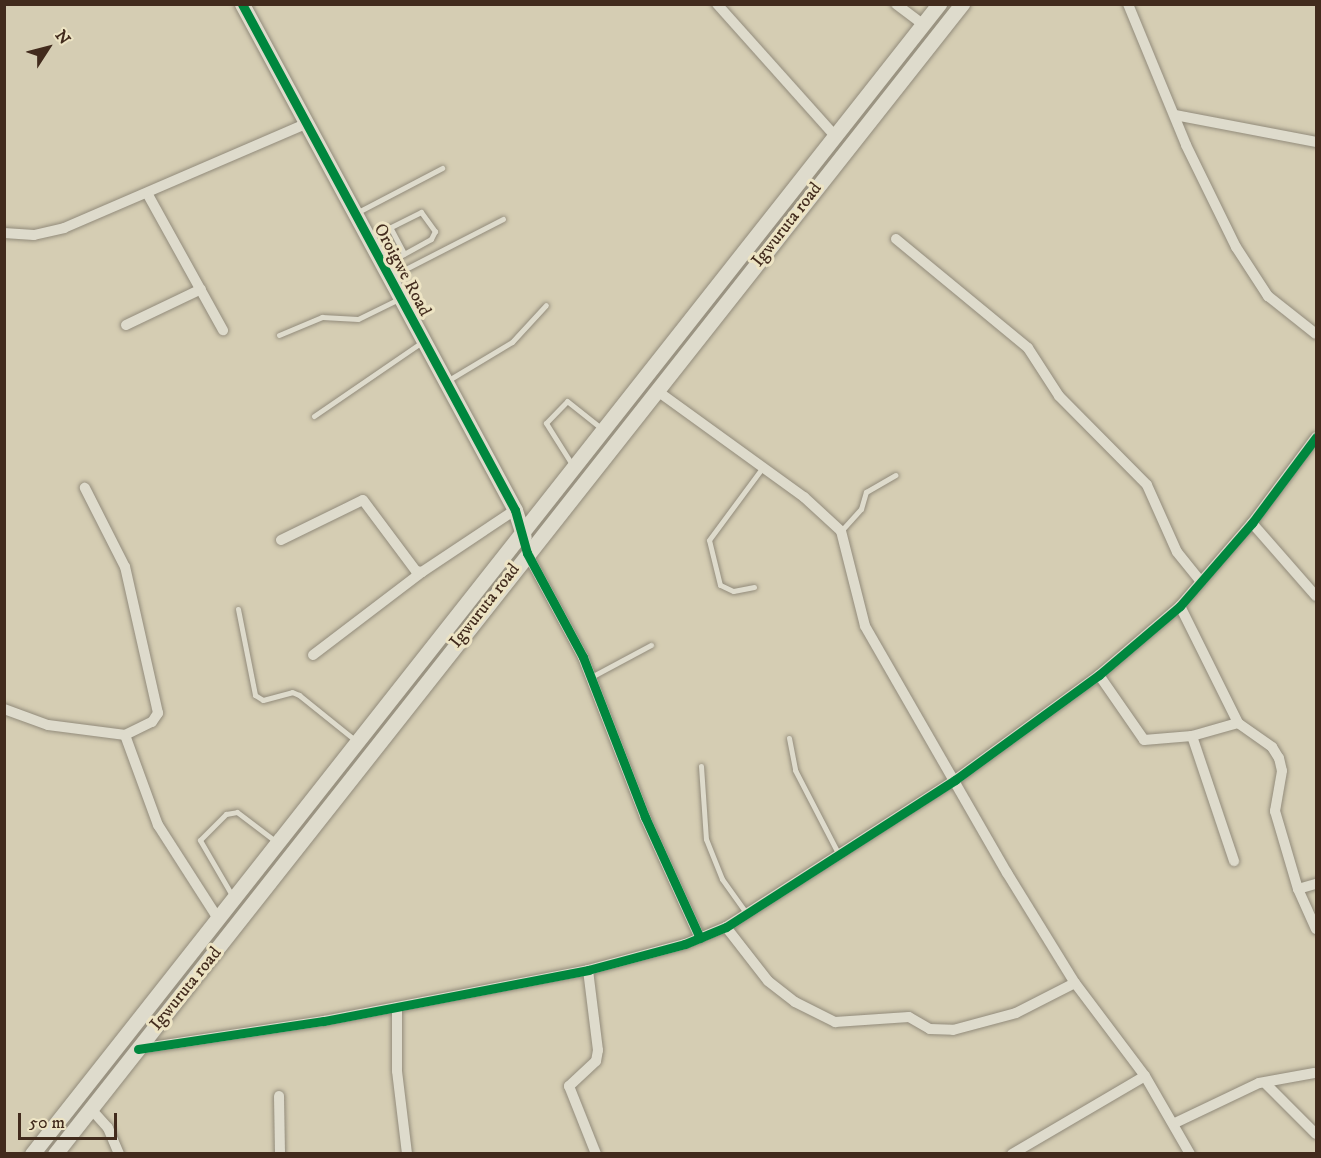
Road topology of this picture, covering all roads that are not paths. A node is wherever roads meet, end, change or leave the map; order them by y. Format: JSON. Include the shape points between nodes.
{"nodes":[{"id":1,"x":242,"y":4,"type":"edge"},
{"id":2,"x":717,"y":4,"type":"edge"},
{"id":3,"x":896,"y":4,"type":"edge"},
{"id":4,"x":939,"y":4,"type":"edge"},
{"id":5,"x":962,"y":4,"type":"edge"},
{"id":6,"x":1128,"y":4,"type":"edge"},
{"id":7,"x":923,"y":24,"type":"junction"},
{"id":8,"x":1175,"y":115,"type":"junction"},
{"id":9,"x":305,"y":124,"type":"junction"},
{"id":10,"x":835,"y":136,"type":"junction"},
{"id":11,"x":1317,"y":142,"type":"edge"},
{"id":12,"x":441,"y":168,"type":"dead end"},
{"id":13,"x":147,"y":193,"type":"junction"},
{"id":14,"x":353,"y":214,"type":"junction"},
{"id":15,"x":503,"y":219,"type":"dead end"},
{"id":16,"x":390,"y":227,"type":"junction"},
{"id":17,"x":4,"y":233,"type":"edge"},
{"id":18,"x":367,"y":239,"type":"junction"},
{"id":19,"x":896,"y":239,"type":"dead end"},
{"id":20,"x":404,"y":253,"type":"junction"},
{"id":21,"x":385,"y":272,"type":"junction"},
{"id":22,"x":201,"y":289,"type":"junction"},
{"id":23,"x":399,"y":298,"type":"junction"},
{"id":24,"x":546,"y":305,"type":"dead end"},
{"id":25,"x":126,"y":325,"type":"dead end"},
{"id":26,"x":223,"y":330,"type":"dead end"},
{"id":27,"x":1317,"y":334,"type":"edge"},
{"id":28,"x":279,"y":335,"type":"dead end"},
{"id":29,"x":422,"y":342,"type":"junction"},
{"id":30,"x":445,"y":382,"type":"junction"},
{"id":31,"x":656,"y":390,"type":"junction"},
{"id":32,"x":314,"y":416,"type":"dead end"},
{"id":33,"x":603,"y":429,"type":"junction"},
{"id":34,"x":1317,"y":437,"type":"edge"},
{"id":35,"x":573,"y":466,"type":"junction"},
{"id":36,"x":763,"y":467,"type":"junction"},
{"id":37,"x":895,"y":475,"type":"dead end"},
{"id":38,"x":85,"y":488,"type":"dead end"},
{"id":39,"x":515,"y":510,"type":"junction"},
{"id":40,"x":1252,"y":523,"type":"junction"},
{"id":41,"x":524,"y":530,"type":"junction"},
{"id":42,"x":841,"y":531,"type":"junction"},
{"id":43,"x":281,"y":540,"type":"dead end"},
{"id":44,"x":527,"y":553,"type":"junction"},
{"id":45,"x":422,"y":572,"type":"junction"},
{"id":46,"x":1201,"y":582,"type":"junction"},
{"id":47,"x":754,"y":587,"type":"dead end"},
{"id":48,"x":1317,"y":596,"type":"edge"},
{"id":49,"x":1180,"y":606,"type":"junction"},
{"id":50,"x":238,"y":609,"type":"dead end"},
{"id":51,"x":651,"y":645,"type":"dead end"},
{"id":52,"x":313,"y":655,"type":"dead end"},
{"id":53,"x":1099,"y":675,"type":"junction"},
{"id":54,"x":591,"y":677,"type":"junction"},
{"id":55,"x":4,"y":709,"type":"edge"},
{"id":56,"x":1238,"y":723,"type":"junction"},
{"id":57,"x":125,"y":735,"type":"junction"},
{"id":58,"x":1192,"y":736,"type":"junction"},
{"id":59,"x":789,"y":738,"type":"dead end"},
{"id":60,"x":356,"y":742,"type":"junction"},
{"id":61,"x":701,"y":766,"type":"dead end"},
{"id":62,"x":955,"y":780,"type":"junction"},
{"id":63,"x":276,"y":842,"type":"junction"},
{"id":64,"x":838,"y":855,"type":"junction"},
{"id":65,"x":1234,"y":861,"type":"dead end"},
{"id":66,"x":1317,"y":884,"type":"edge"},
{"id":67,"x":1298,"y":889,"type":"junction"},
{"id":68,"x":233,"y":897,"type":"junction"},
{"id":69,"x":747,"y":914,"type":"junction"},
{"id":70,"x":217,"y":917,"type":"junction"},
{"id":71,"x":726,"y":927,"type":"junction"},
{"id":72,"x":1317,"y":929,"type":"edge"},
{"id":73,"x":700,"y":938,"type":"junction"},
{"id":74,"x":588,"y":970,"type":"junction"},
{"id":75,"x":1075,"y":983,"type":"junction"},
{"id":76,"x":397,"y":1007,"type":"junction"},
{"id":77,"x":138,"y":1049,"type":"junction"},
{"id":78,"x":1314,"y":1073,"type":"dead end"},
{"id":79,"x":1145,"y":1076,"type":"junction"},
{"id":80,"x":1265,"y":1083,"type":"junction"},
{"id":81,"x":279,"y":1096,"type":"dead end"},
{"id":82,"x":91,"y":1109,"type":"junction"},
{"id":83,"x":1175,"y":1124,"type":"junction"},
{"id":84,"x":1317,"y":1134,"type":"edge"},
{"id":85,"x":32,"y":1154,"type":"edge"},
{"id":86,"x":55,"y":1154,"type":"edge"},
{"id":87,"x":119,"y":1154,"type":"edge"},
{"id":88,"x":280,"y":1154,"type":"edge"},
{"id":89,"x":406,"y":1154,"type":"edge"},
{"id":90,"x":596,"y":1154,"type":"edge"},
{"id":91,"x":1012,"y":1154,"type":"edge"},
{"id":92,"x":1190,"y":1154,"type":"edge"}],
"edges":[{"from":1,"to":9,"type":"main road","name":"Oroigwe Road"},
{"from":2,"to":10,"type":"street"},
{"from":3,"to":7,"type":"street"},
{"from":4,"to":7,"type":"main road","name":"Igwuruta road"},
{"from":5,"to":31,"type":"main road","name":"Igwuruta road"},
{"from":6,"to":8,"type":"street"},
{"from":7,"to":10,"type":"main road","name":"Igwuruta road"},
{"from":8,"to":11,"type":"street"},
{"from":8,"to":27,"type":"street","via":[[1209,196],[1250,269],[1273,301]]},
{"from":9,"to":13,"type":"street"},
{"from":9,"to":14,"type":"main road","name":"Oroigwe Road"},
{"from":10,"to":33,"type":"main road","name":"Igwuruta road"},
{"from":12,"to":14,"type":"lane"},
{"from":13,"to":17,"type":"street","via":[[47,233]]},
{"from":13,"to":22,"type":"street"},
{"from":14,"to":18,"type":"main road","name":"Oroigwe Road"},
{"from":15,"to":21,"type":"lane"},
{"from":16,"to":18,"type":"lane"},
{"from":16,"to":20,"type":"lane"},
{"from":16,"to":20,"type":"lane","via":[[421,212],[435,231]]},
{"from":18,"to":21,"type":"main road","name":"Oroigwe Road"},
{"from":19,"to":46,"type":"street","via":[[1028,348],[1059,396],[1147,485],[1177,552]]},
{"from":20,"to":21,"type":"lane"},
{"from":21,"to":23,"type":"main road","name":"Oroigwe Road"},
{"from":22,"to":25,"type":"street"},
{"from":22,"to":26,"type":"street"},
{"from":23,"to":28,"type":"lane","via":[[358,319],[322,317]]},
{"from":23,"to":29,"type":"main road","name":"Oroigwe Road"},
{"from":24,"to":30,"type":"lane","via":[[512,342]]},
{"from":29,"to":30,"type":"main road","name":"Oroigwe Road"},
{"from":29,"to":32,"type":"lane"},
{"from":30,"to":39,"type":"main road","name":"Oroigwe Road"},
{"from":31,"to":36,"type":"street"},
{"from":31,"to":44,"type":"main road","name":"Igwuruta road"},
{"from":33,"to":35,"type":"main road","name":"Igwuruta road"},
{"from":33,"to":35,"type":"lane","via":[[567,401],[546,423]]},
{"from":34,"to":40,"type":"street"},
{"from":35,"to":41,"type":"main road","name":"Igwuruta road"},
{"from":36,"to":42,"type":"street"},
{"from":36,"to":47,"type":"lane","via":[[709,540],[720,585],[733,591]]},
{"from":37,"to":42,"type":"lane","via":[[866,492],[861,509]]},
{"from":38,"to":57,"type":"street","via":[[125,567],[158,713],[152,722]]},
{"from":39,"to":41,"type":"main road","name":"Oroigwe Road"},
{"from":39,"to":45,"type":"street"},
{"from":40,"to":46,"type":"street"},
{"from":40,"to":48,"type":"street"},
{"from":41,"to":44,"type":"main road","name":"Oroigwe Road"},
{"from":41,"to":60,"type":"main road","name":"Igwuruta road"},
{"from":42,"to":62,"type":"street","via":[[865,626]]},
{"from":43,"to":45,"type":"street","via":[[363,500],[416,571]]},
{"from":44,"to":54,"type":"street"},
{"from":44,"to":77,"type":"main road","name":"Igwuruta road"},
{"from":45,"to":52,"type":"street"},
{"from":46,"to":49,"type":"street"},
{"from":49,"to":53,"type":"street"},
{"from":49,"to":56,"type":"street"},
{"from":50,"to":60,"type":"lane","via":[[259,699],[299,695]]},
{"from":51,"to":54,"type":"lane"},
{"from":53,"to":58,"type":"street","via":[[1144,740]]},
{"from":53,"to":62,"type":"street"},
{"from":54,"to":73,"type":"street","via":[[645,817]]},
{"from":55,"to":57,"type":"street","via":[[48,725]]},
{"from":56,"to":58,"type":"street"},
{"from":56,"to":67,"type":"street","via":[[1272,747],[1279,758],[1282,771],[1274,805]]},
{"from":57,"to":70,"type":"street","via":[[158,825]]},
{"from":58,"to":65,"type":"street"},
{"from":59,"to":64,"type":"lane","via":[[795,770]]},
{"from":60,"to":63,"type":"main road","name":"Igwuruta road"},
{"from":61,"to":69,"type":"lane","via":[[705,839],[722,879]]},
{"from":62,"to":64,"type":"street"},
{"from":62,"to":75,"type":"street"},
{"from":63,"to":68,"type":"main road","name":"Igwuruta road"},
{"from":63,"to":68,"type":"lane","via":[[237,812],[226,814],[203,836],[204,849]]},
{"from":64,"to":69,"type":"street"},
{"from":66,"to":67,"type":"street"},
{"from":67,"to":72,"type":"street"},
{"from":68,"to":70,"type":"main road","name":"Igwuruta road"},
{"from":69,"to":71,"type":"street"},
{"from":70,"to":85,"type":"main road","name":"Igwuruta road"},
{"from":71,"to":73,"type":"street"},
{"from":71,"to":75,"type":"street","via":[[768,981],[795,1002],[835,1022],[909,1017],[930,1029],[953,1030],[1016,1013]]},
{"from":73,"to":74,"type":"street"},
{"from":74,"to":76,"type":"street"},
{"from":74,"to":90,"type":"street","via":[[598,1050],[596,1061],[568,1083]]},
{"from":75,"to":79,"type":"street"},
{"from":76,"to":77,"type":"street"},
{"from":76,"to":89,"type":"street","via":[[397,1071]]},
{"from":77,"to":82,"type":"main road","name":"Igwuruta road"},
{"from":78,"to":80,"type":"street"},
{"from":79,"to":83,"type":"street"},
{"from":79,"to":91,"type":"street"},
{"from":80,"to":83,"type":"street"},
{"from":80,"to":84,"type":"street"},
{"from":81,"to":88,"type":"street"},
{"from":82,"to":86,"type":"main road","name":"Igwuruta road"},
{"from":82,"to":87,"type":"street","via":[[108,1128]]},
{"from":83,"to":92,"type":"street"}]}
